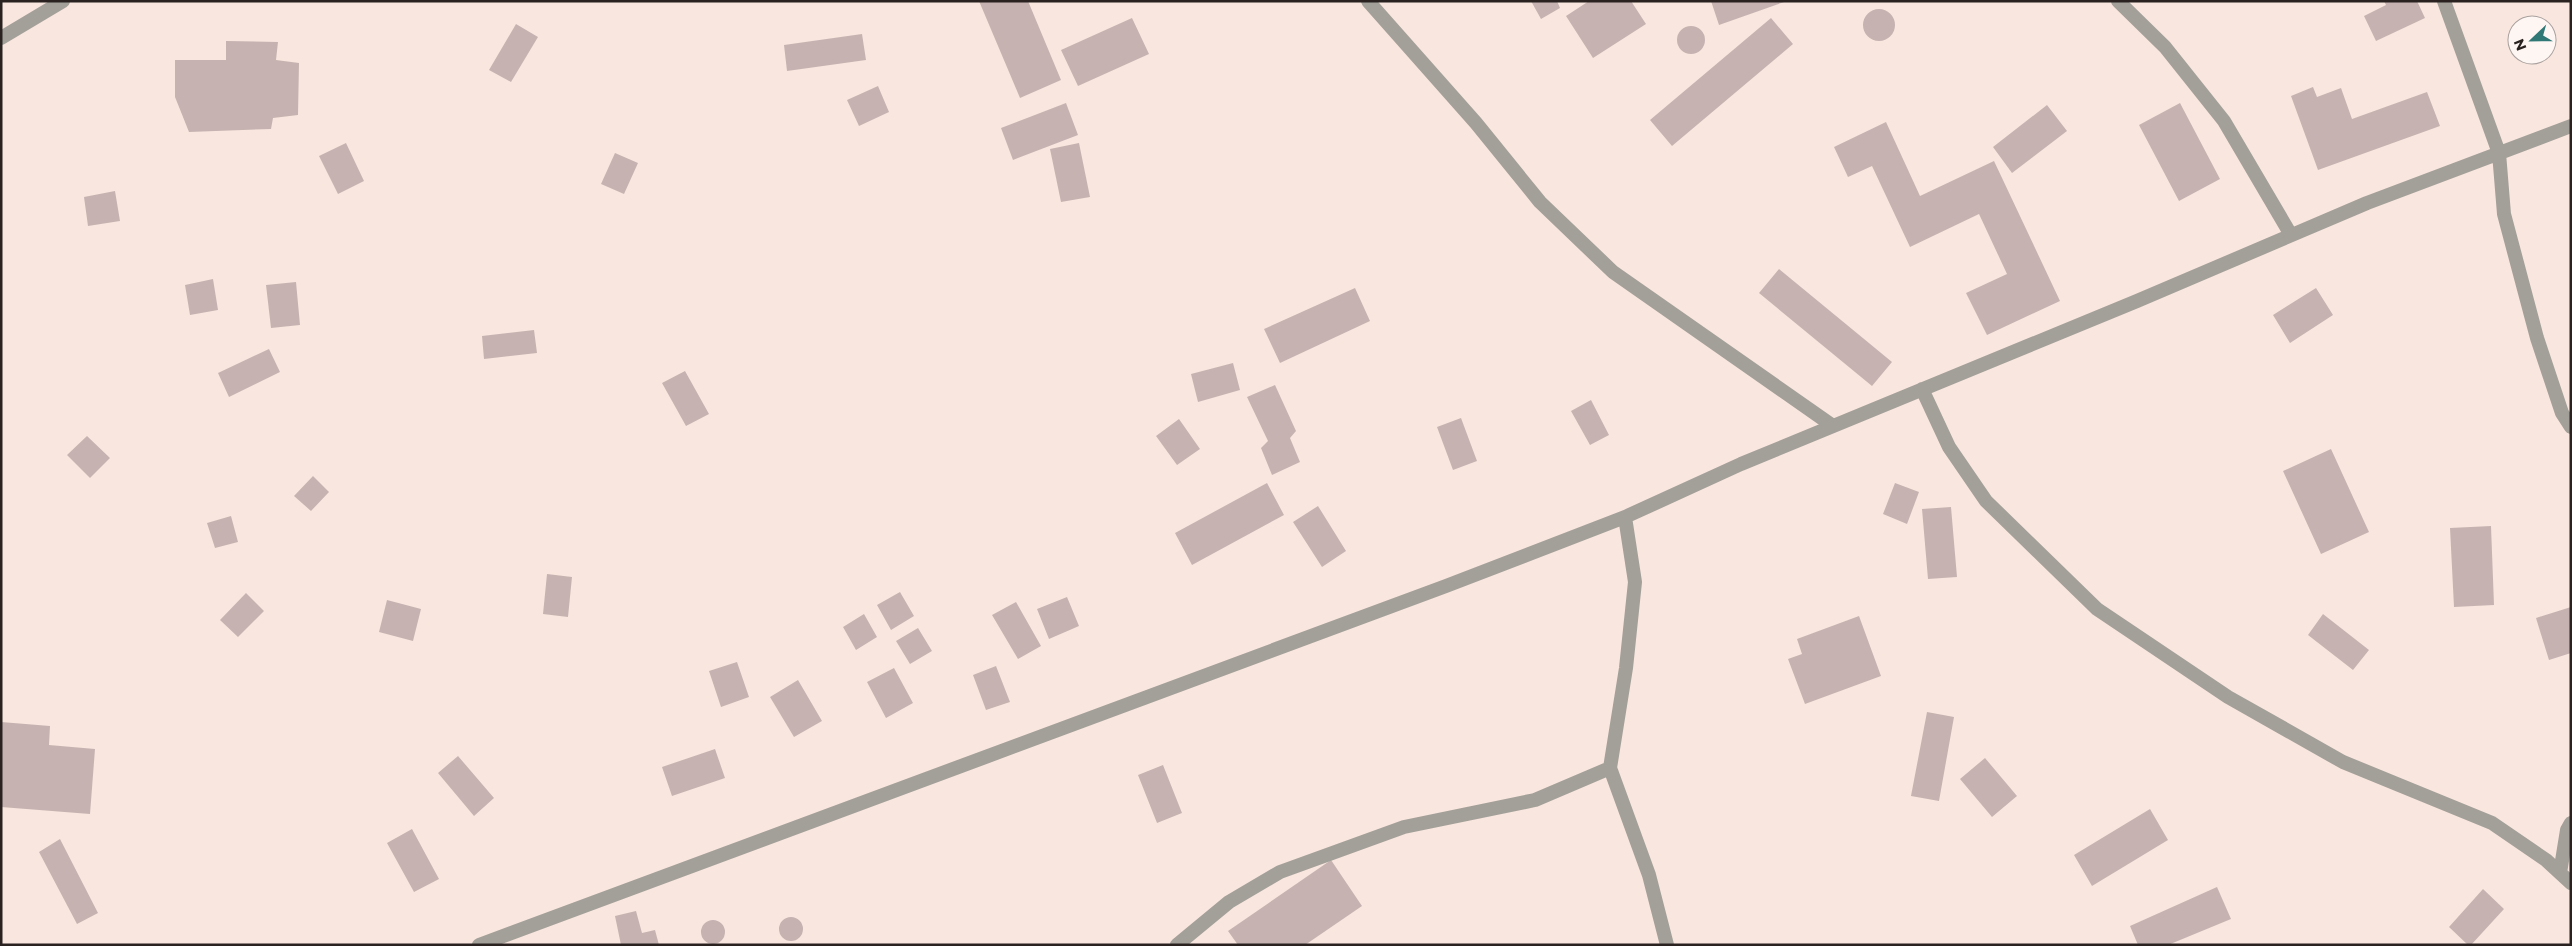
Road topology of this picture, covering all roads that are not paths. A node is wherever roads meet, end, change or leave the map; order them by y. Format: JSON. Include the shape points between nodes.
{"nodes":[{"id":1,"x":62,"y":1,"type":"edge"},
{"id":2,"x":1368,"y":1,"type":"edge"},
{"id":3,"x":2118,"y":1,"type":"edge"},
{"id":4,"x":2444,"y":1,"type":"edge"},
{"id":5,"x":1,"y":38,"type":"edge"},
{"id":6,"x":2571,"y":126,"type":"edge"},
{"id":7,"x":2499,"y":153,"type":"junction"},
{"id":8,"x":2291,"y":235,"type":"junction"},
{"id":9,"x":1922,"y":389,"type":"junction"},
{"id":10,"x":1832,"y":426,"type":"junction"},
{"id":11,"x":2571,"y":427,"type":"edge"},
{"id":12,"x":1625,"y":517,"type":"junction"},
{"id":13,"x":1610,"y":768,"type":"junction"},
{"id":14,"x":2571,"y":823,"type":"edge"},
{"id":15,"x":2560,"y":873,"type":"junction"},
{"id":16,"x":2571,"y":883,"type":"edge"},
{"id":17,"x":479,"y":945,"type":"edge"},
{"id":18,"x":1177,"y":945,"type":"edge"},
{"id":19,"x":1667,"y":945,"type":"edge"}],
"edges":[{"from":1,"to":5,"type":"street"},
{"from":2,"to":10,"type":"street","via":[[1476,123],[1540,202],[1613,272]]},
{"from":3,"to":8,"type":"street","via":[[2165,47],[2224,121]]},
{"from":4,"to":7,"type":"street"},
{"from":6,"to":7,"type":"street"},
{"from":7,"to":8,"type":"street"},
{"from":7,"to":11,"type":"street","via":[[2504,214],[2537,338],[2562,412]]},
{"from":8,"to":9,"type":"street"},
{"from":9,"to":10,"type":"street"},
{"from":9,"to":15,"type":"street","via":[[1949,447],[1986,502],[2097,608],[2228,697],[2343,762],[2492,823]]},
{"from":10,"to":12,"type":"street"},
{"from":12,"to":13,"type":"street","via":[[1635,582],[1626,668]]},
{"from":12,"to":17,"type":"street"},
{"from":13,"to":18,"type":"street","via":[[1534,800],[1404,827],[1280,872],[1229,902]]},
{"from":13,"to":19,"type":"street","via":[[1649,875]]},
{"from":14,"to":15,"type":"street"},
{"from":15,"to":16,"type":"street"}]}
